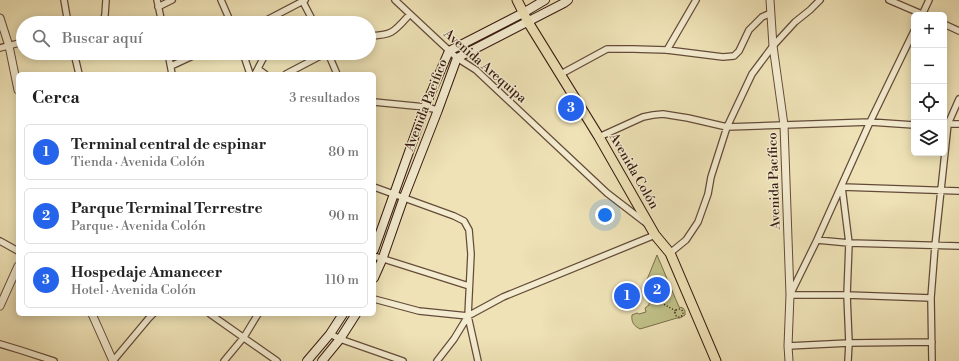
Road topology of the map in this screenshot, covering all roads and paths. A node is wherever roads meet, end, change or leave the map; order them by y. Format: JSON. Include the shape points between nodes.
{"nodes":[{"id":1,"x":64,"y":0,"type":"edge"},
{"id":2,"x":106,"y":0,"type":"edge"},
{"id":3,"x":157,"y":0,"type":"edge"},
{"id":4,"x":172,"y":0,"type":"edge"},
{"id":5,"x":221,"y":0,"type":"edge"},
{"id":6,"x":396,"y":0,"type":"edge"},
{"id":7,"x":517,"y":0,"type":"edge"},
{"id":8,"x":545,"y":0,"type":"edge"},
{"id":9,"x":568,"y":0,"type":"edge"},
{"id":10,"x":696,"y":0,"type":"edge"},
{"id":11,"x":770,"y":0,"type":"edge"},
{"id":12,"x":820,"y":0,"type":"edge"},
{"id":13,"x":889,"y":0,"type":"edge"},
{"id":14,"x":929,"y":0,"type":"edge"},
{"id":15,"x":303,"y":1,"type":"edge"},
{"id":16,"x":158,"y":7,"type":"junction"},
{"id":17,"x":916,"y":12,"type":"edge"},
{"id":18,"x":924,"y":12,"type":"edge"},
{"id":19,"x":523,"y":13,"type":"junction"},
{"id":20,"x":771,"y":13,"type":"junction"},
{"id":21,"x":410,"y":14,"type":"junction"},
{"id":22,"x":67,"y":16,"type":"edge"},
{"id":23,"x":105,"y":16,"type":"edge"},
{"id":24,"x":160,"y":16,"type":"edge"},
{"id":25,"x":228,"y":16,"type":"edge"},
{"id":26,"x":276,"y":16,"type":"edge"},
{"id":27,"x":310,"y":16,"type":"edge"},
{"id":28,"x":0,"y":18,"type":"edge"},
{"id":29,"x":528,"y":22,"type":"junction"},
{"id":30,"x":947,"y":25,"type":"edge"},
{"id":31,"x":959,"y":31,"type":"edge"},
{"id":32,"x":376,"y":36,"type":"edge"},
{"id":33,"x":911,"y":38,"type":"edge"},
{"id":34,"x":16,"y":44,"type":"edge"},
{"id":35,"x":9,"y":46,"type":"junction"},
{"id":36,"x":773,"y":46,"type":"junction"},
{"id":37,"x":0,"y":48,"type":"edge"},
{"id":38,"x":667,"y":50,"type":"junction"},
{"id":39,"x":449,"y":51,"type":"junction"},
{"id":40,"x":457,"y":58,"type":"junction"},
{"id":41,"x":76,"y":60,"type":"edge"},
{"id":42,"x":170,"y":60,"type":"edge"},
{"id":43,"x":184,"y":60,"type":"edge"},
{"id":44,"x":245,"y":60,"type":"edge"},
{"id":45,"x":262,"y":60,"type":"edge"},
{"id":46,"x":313,"y":60,"type":"edge"},
{"id":47,"x":330,"y":60,"type":"edge"},
{"id":48,"x":171,"y":66,"type":"junction"},
{"id":49,"x":79,"y":72,"type":"edge"},
{"id":50,"x":172,"y":72,"type":"edge"},
{"id":51,"x":249,"y":72,"type":"edge"},
{"id":52,"x":256,"y":72,"type":"edge"},
{"id":53,"x":290,"y":72,"type":"edge"},
{"id":54,"x":336,"y":72,"type":"edge"},
{"id":55,"x":561,"y":74,"type":"junction"},
{"id":56,"x":16,"y":80,"type":"edge"},
{"id":57,"x":959,"y":99,"type":"edge"},
{"id":58,"x":376,"y":102,"type":"edge"},
{"id":59,"x":425,"y":107,"type":"junction"},
{"id":60,"x":438,"y":110,"type":"junction"},
{"id":61,"x":870,"y":122,"type":"junction"},
{"id":62,"x":947,"y":122,"type":"edge"},
{"id":63,"x":947,"y":124,"type":"edge"},
{"id":64,"x":959,"y":124,"type":"edge"},
{"id":65,"x":784,"y":125,"type":"junction"},
{"id":66,"x":911,"y":125,"type":"edge"},
{"id":67,"x":727,"y":127,"type":"junction"},
{"id":68,"x":599,"y":137,"type":"junction"},
{"id":69,"x":944,"y":156,"type":"edge"},
{"id":70,"x":842,"y":186,"type":"junction"},
{"id":71,"x":376,"y":188,"type":"edge"},
{"id":72,"x":942,"y":190,"type":"junction"},
{"id":73,"x":959,"y":191,"type":"edge"},
{"id":74,"x":395,"y":194,"type":"junction"},
{"id":75,"x":404,"y":197,"type":"junction"},
{"id":76,"x":650,"y":226,"type":"junction"},
{"id":77,"x":655,"y":235,"type":"junction"},
{"id":78,"x":817,"y":240,"type":"junction"},
{"id":79,"x":0,"y":241,"type":"edge"},
{"id":80,"x":849,"y":243,"type":"junction"},
{"id":81,"x":376,"y":245,"type":"edge"},
{"id":82,"x":936,"y":246,"type":"junction"},
{"id":83,"x":959,"y":246,"type":"edge"},
{"id":84,"x":16,"y":250,"type":"edge"},
{"id":85,"x":670,"y":253,"type":"junction"},
{"id":86,"x":376,"y":257,"type":"edge"},
{"id":87,"x":382,"y":260,"type":"junction"},
{"id":88,"x":16,"y":270,"type":"edge"},
{"id":89,"x":376,"y":274,"type":"edge"},
{"id":90,"x":645,"y":284,"type":"dead end"},
{"id":91,"x":469,"y":286,"type":"junction"},
{"id":92,"x":790,"y":295,"type":"junction"},
{"id":93,"x":847,"y":295,"type":"junction"},
{"id":94,"x":931,"y":298,"type":"junction"},
{"id":95,"x":376,"y":300,"type":"edge"},
{"id":96,"x":0,"y":306,"type":"edge"},
{"id":97,"x":676,"y":311,"type":"dead end"},
{"id":98,"x":93,"y":316,"type":"edge"},
{"id":99,"x":151,"y":316,"type":"edge"},
{"id":100,"x":213,"y":316,"type":"edge"},
{"id":101,"x":257,"y":316,"type":"edge"},
{"id":102,"x":342,"y":316,"type":"edge"},
{"id":103,"x":355,"y":316,"type":"edge"},
{"id":104,"x":468,"y":316,"type":"junction"},
{"id":105,"x":330,"y":334,"type":"junction"},
{"id":106,"x":244,"y":337,"type":"junction"},
{"id":107,"x":340,"y":339,"type":"junction"},
{"id":108,"x":932,"y":342,"type":"junction"},
{"id":109,"x":0,"y":344,"type":"edge"},
{"id":110,"x":849,"y":344,"type":"junction"},
{"id":111,"x":788,"y":346,"type":"junction"},
{"id":112,"x":46,"y":360,"type":"edge"},
{"id":113,"x":54,"y":361,"type":"edge"},
{"id":114,"x":113,"y":361,"type":"edge"},
{"id":115,"x":224,"y":361,"type":"edge"},
{"id":116,"x":277,"y":361,"type":"edge"},
{"id":117,"x":307,"y":361,"type":"edge"},
{"id":118,"x":322,"y":361,"type":"edge"},
{"id":119,"x":403,"y":361,"type":"edge"},
{"id":120,"x":437,"y":361,"type":"edge"},
{"id":121,"x":478,"y":361,"type":"edge"},
{"id":122,"x":716,"y":361,"type":"edge"},
{"id":123,"x":789,"y":361,"type":"edge"},
{"id":124,"x":848,"y":361,"type":"edge"},
{"id":125,"x":932,"y":361,"type":"edge"}],
"edges":[{"from":1,"to":22,"type":"street"},
{"from":2,"to":23,"type":"street"},
{"from":3,"to":16,"type":"street"},
{"from":4,"to":16,"type":"street"},
{"from":5,"to":25,"type":"street"},
{"from":6,"to":21,"type":"street","name":"Avenida Arequipa"},
{"from":7,"to":19,"type":"main road","name":"Avenida Colón"},
{"from":8,"to":19,"type":"main road","name":"Avenida Pacifico"},
{"from":9,"to":29,"type":"main road","name":"Avenida Pacifico"},
{"from":10,"to":38,"type":"street"},
{"from":11,"to":20,"type":"street","name":"Avenida Pacífico"},
{"from":12,"to":36,"type":"street"},
{"from":13,"to":17,"type":"street"},
{"from":14,"to":18,"type":"street"},
{"from":15,"to":26,"type":"street"},
{"from":15,"to":27,"type":"street"},
{"from":16,"to":24,"type":"street"},
{"from":19,"to":29,"type":"main road","name":"Avenida Colón"},
{"from":19,"to":39,"type":"main road","name":"Avenida Pacifico"},
{"from":20,"to":36,"type":"street","name":"Avenida Pacífico"},
{"from":20,"to":38,"type":"street","via":[[762,17],[749,30],[734,56]]},
{"from":21,"to":32,"type":"street","via":[[393,32]]},
{"from":21,"to":39,"type":"street","name":"Avenida Arequipa"},
{"from":28,"to":35,"type":"street"},
{"from":29,"to":40,"type":"main road","name":"Avenida Pacifico"},
{"from":29,"to":55,"type":"main road","name":"Avenida Colón"},
{"from":30,"to":31,"type":"street"},
{"from":33,"to":61,"type":"street"},
{"from":34,"to":35,"type":"street"},
{"from":35,"to":37,"type":"street"},
{"from":35,"to":56,"type":"street"},
{"from":36,"to":65,"type":"street","name":"Avenida Pacífico"},
{"from":36,"to":67,"type":"street","via":[[752,74]]},
{"from":38,"to":55,"type":"street","via":[[607,50]]},
{"from":39,"to":40,"type":"street","name":"Avenida Arequipa"},
{"from":39,"to":59,"type":"main road","name":"Avenida Pacifico"},
{"from":40,"to":60,"type":"main road","name":"Avenida Pacifico"},
{"from":40,"to":76,"type":"street","name":"Avenida Arequipa","via":[[476,70],[607,193]]},
{"from":41,"to":49,"type":"street"},
{"from":42,"to":48,"type":"street"},
{"from":43,"to":48,"type":"street"},
{"from":44,"to":51,"type":"street"},
{"from":45,"to":52,"type":"street"},
{"from":46,"to":53,"type":"street"},
{"from":47,"to":54,"type":"street"},
{"from":48,"to":50,"type":"street"},
{"from":55,"to":68,"type":"main road","name":"Avenida Colón"},
{"from":57,"to":62,"type":"street"},
{"from":58,"to":59,"type":"street"},
{"from":59,"to":60,"type":"street"},
{"from":59,"to":74,"type":"main road","name":"Avenida Pacifico"},
{"from":60,"to":75,"type":"main road","name":"Avenida Pacifico"},
{"from":61,"to":65,"type":"street"},
{"from":61,"to":66,"type":"street"},
{"from":61,"to":70,"type":"street"},
{"from":63,"to":64,"type":"street"},
{"from":65,"to":67,"type":"street"},
{"from":65,"to":92,"type":"street","name":"Avenida Pacífico"},
{"from":67,"to":68,"type":"street","via":[[663,114],[643,117]]},
{"from":67,"to":85,"type":"street","via":[[698,222],[686,240]]},
{"from":68,"to":76,"type":"main road","name":"Avenida Colón"},
{"from":69,"to":72,"type":"street"},
{"from":70,"to":72,"type":"street"},
{"from":70,"to":78,"type":"street"},
{"from":70,"to":80,"type":"street"},
{"from":71,"to":74,"type":"street"},
{"from":72,"to":73,"type":"street"},
{"from":72,"to":82,"type":"street"},
{"from":74,"to":75,"type":"street"},
{"from":74,"to":81,"type":"main road","name":"Avenida Pacifico"},
{"from":75,"to":87,"type":"main road","name":"Avenida Pacifico"},
{"from":75,"to":91,"type":"street","via":[[464,221],[469,230],[471,254]]},
{"from":76,"to":77,"type":"main road","name":"Avenida Colón"},
{"from":77,"to":85,"type":"main road","name":"Avenida Colón"},
{"from":77,"to":104,"type":"street","via":[[503,297]]},
{"from":78,"to":80,"type":"street"},
{"from":78,"to":92,"type":"street"},
{"from":79,"to":84,"type":"street"},
{"from":80,"to":82,"type":"street"},
{"from":80,"to":93,"type":"street"},
{"from":82,"to":83,"type":"street"},
{"from":82,"to":94,"type":"street"},
{"from":85,"to":122,"type":"main road","name":"Avenida Colón"},
{"from":86,"to":87,"type":"street"},
{"from":87,"to":89,"type":"main road","name":"Avenida Pacifico"},
{"from":87,"to":91,"type":"street"},
{"from":88,"to":96,"type":"street"},
{"from":90,"to":97,"type":"path","via":[[656,291],[658,301]]},
{"from":91,"to":104,"type":"street"},
{"from":92,"to":93,"type":"street"},
{"from":92,"to":111,"type":"street","name":"Avenida Pacífico"},
{"from":93,"to":94,"type":"street"},
{"from":93,"to":110,"type":"street"},
{"from":94,"to":108,"type":"street"},
{"from":95,"to":104,"type":"street","via":[[419,312]]},
{"from":98,"to":114,"type":"street"},
{"from":99,"to":114,"type":"street"},
{"from":100,"to":106,"type":"street"},
{"from":101,"to":106,"type":"street"},
{"from":102,"to":105,"type":"main road"},
{"from":103,"to":107,"type":"main road"},
{"from":104,"to":120,"type":"street"},
{"from":104,"to":121,"type":"street"},
{"from":105,"to":107,"type":"street"},
{"from":105,"to":117,"type":"main road"},
{"from":106,"to":115,"type":"street"},
{"from":106,"to":116,"type":"street"},
{"from":107,"to":118,"type":"main road"},
{"from":107,"to":119,"type":"street"},
{"from":108,"to":110,"type":"street"},
{"from":108,"to":125,"type":"street"},
{"from":109,"to":112,"type":"street"},
{"from":110,"to":111,"type":"street"},
{"from":110,"to":124,"type":"street"},
{"from":111,"to":123,"type":"street","name":"Avenida Pacífico"},
{"from":112,"to":113,"type":"street"}]}
